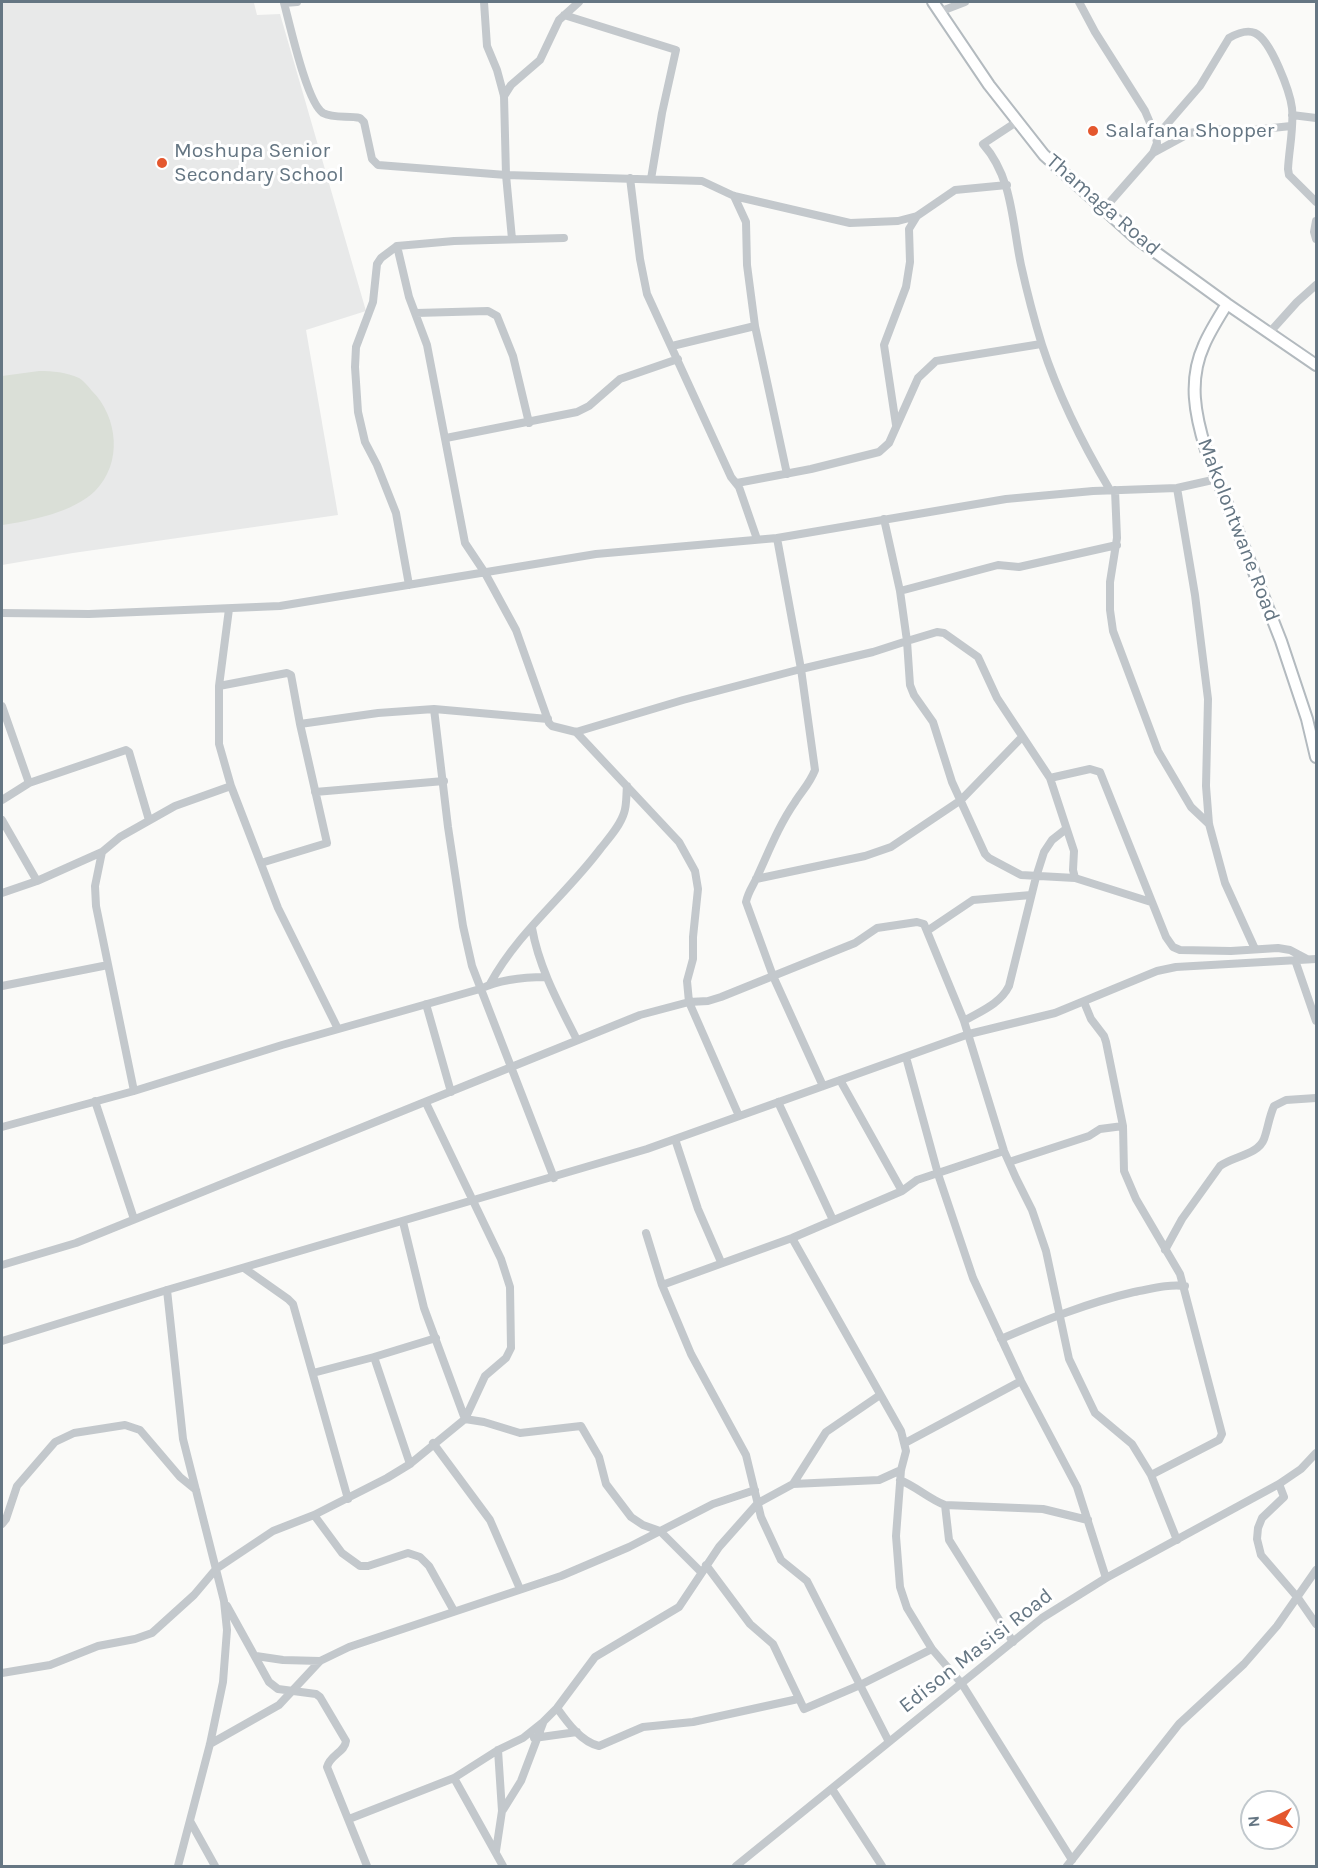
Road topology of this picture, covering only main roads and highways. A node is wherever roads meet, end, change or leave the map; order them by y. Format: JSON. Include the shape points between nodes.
{"nodes":[{"id":1,"x":936,"y":7,"type":"edge"},
{"id":2,"x":1227,"y":304,"type":"junction"},
{"id":3,"x":1317,"y":365,"type":"edge"},
{"id":4,"x":1317,"y":758,"type":"edge"}],
"edges":[{"from":1,"to":2,"type":"main road","name":"Thamaga Road","via":[[989,85],[1044,155],[1103,210]]},
{"from":2,"to":3,"type":"main road","name":"Thamaga Road"},
{"from":2,"to":4,"type":"main road","name":"Makolontwane Road","via":[[1203,345],[1197,365],[1197,424],[1281,641]]}]}
